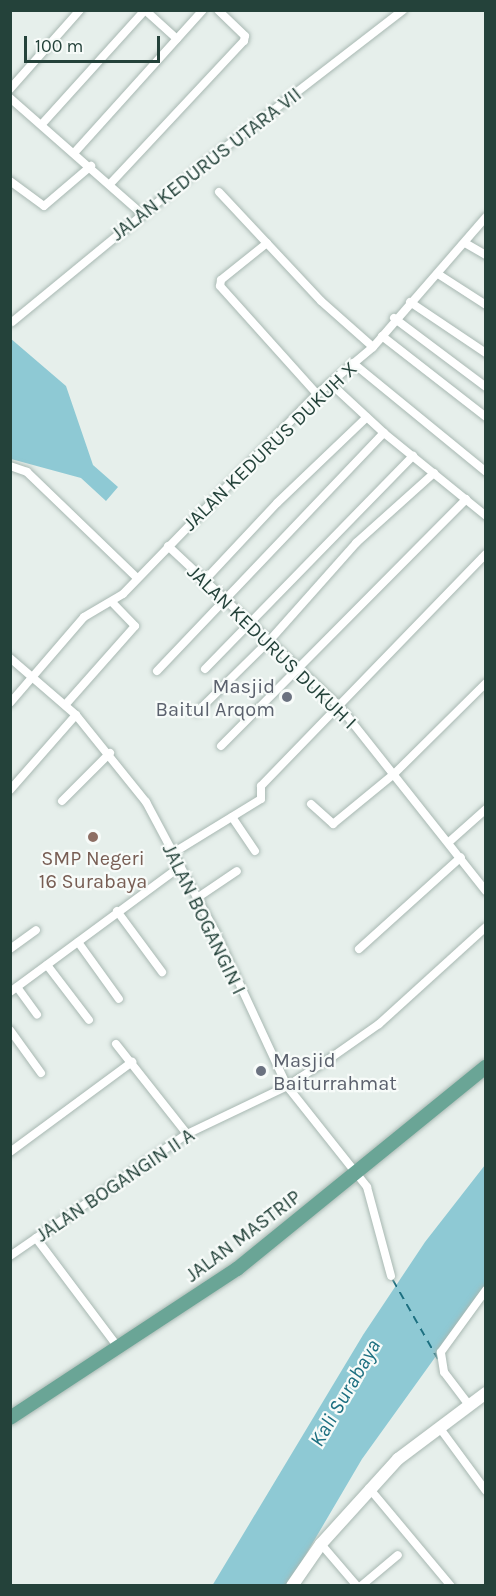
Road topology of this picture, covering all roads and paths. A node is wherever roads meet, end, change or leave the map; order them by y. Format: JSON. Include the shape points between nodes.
{"nodes":[{"id":1,"x":80,"y":10,"type":"edge"},
{"id":2,"x":145,"y":10,"type":"edge"},
{"id":3,"x":202,"y":10,"type":"edge"},
{"id":4,"x":218,"y":10,"type":"edge"},
{"id":5,"x":403,"y":10,"type":"edge"},
{"id":6,"x":177,"y":39,"type":"junction"},
{"id":7,"x":10,"y":89,"type":"edge"},
{"id":8,"x":10,"y":98,"type":"edge"},
{"id":9,"x":42,"y":124,"type":"junction"},
{"id":10,"x":75,"y":152,"type":"junction"},
{"id":11,"x":91,"y":166,"type":"junction"},
{"id":12,"x":10,"y":181,"type":"edge"},
{"id":13,"x":110,"y":184,"type":"junction"},
{"id":14,"x":219,"y":192,"type":"dead end"},
{"id":15,"x":142,"y":214,"type":"junction"},
{"id":16,"x":486,"y":216,"type":"edge"},
{"id":17,"x":267,"y":243,"type":"junction"},
{"id":18,"x":465,"y":243,"type":"junction"},
{"id":19,"x":486,"y":255,"type":"edge"},
{"id":20,"x":438,"y":274,"type":"junction"},
{"id":21,"x":410,"y":302,"type":"junction"},
{"id":22,"x":486,"y":306,"type":"edge"},
{"id":23,"x":394,"y":318,"type":"junction"},
{"id":24,"x":12,"y":322,"type":"dead end"},
{"id":25,"x":382,"y":336,"type":"junction"},
{"id":26,"x":373,"y":347,"type":"junction"},
{"id":27,"x":486,"y":353,"type":"edge"},
{"id":28,"x":353,"y":363,"type":"junction"},
{"id":29,"x":330,"y":383,"type":"junction"},
{"id":30,"x":486,"y":387,"type":"edge"},
{"id":31,"x":317,"y":394,"type":"junction"},
{"id":32,"x":366,"y":417,"type":"junction"},
{"id":33,"x":486,"y":417,"type":"edge"},
{"id":34,"x":384,"y":433,"type":"junction"},
{"id":35,"x":413,"y":456,"type":"junction"},
{"id":36,"x":10,"y":466,"type":"edge"},
{"id":37,"x":486,"y":472,"type":"edge"},
{"id":38,"x":434,"y":473,"type":"junction"},
{"id":39,"x":466,"y":499,"type":"junction"},
{"id":40,"x":486,"y":516,"type":"edge"},
{"id":41,"x":168,"y":546,"type":"junction"},
{"id":42,"x":486,"y":554,"type":"edge"},
{"id":43,"x":137,"y":578,"type":"junction"},
{"id":44,"x":204,"y":581,"type":"junction"},
{"id":45,"x":228,"y":601,"type":"junction"},
{"id":46,"x":113,"y":603,"type":"junction"},
{"id":47,"x":250,"y":623,"type":"junction"},
{"id":48,"x":270,"y":640,"type":"junction"},
{"id":49,"x":10,"y":658,"type":"edge"},
{"id":50,"x":205,"y":669,"type":"dead end"},
{"id":51,"x":299,"y":669,"type":"junction"},
{"id":52,"x":157,"y":671,"type":"dead end"},
{"id":53,"x":34,"y":677,"type":"junction"},
{"id":54,"x":486,"y":683,"type":"edge"},
{"id":55,"x":10,"y":703,"type":"edge"},
{"id":56,"x":66,"y":704,"type":"junction"},
{"id":57,"x":340,"y":707,"type":"junction"},
{"id":58,"x":197,"y":712,"type":"dead end"},
{"id":59,"x":76,"y":715,"type":"junction"},
{"id":60,"x":221,"y":746,"type":"dead end"},
{"id":61,"x":110,"y":753,"type":"junction"},
{"id":62,"x":394,"y":774,"type":"junction"},
{"id":63,"x":10,"y":789,"type":"edge"},
{"id":64,"x":62,"y":801,"type":"dead end"},
{"id":65,"x":311,"y":804,"type":"dead end"},
{"id":66,"x":486,"y":809,"type":"edge"},
{"id":67,"x":232,"y":818,"type":"junction"},
{"id":68,"x":449,"y":842,"type":"junction"},
{"id":69,"x":255,"y":851,"type":"dead end"},
{"id":70,"x":173,"y":853,"type":"junction"},
{"id":71,"x":461,"y":857,"type":"junction"},
{"id":72,"x":181,"y":866,"type":"junction"},
{"id":73,"x":237,"y":871,"type":"dead end"},
{"id":74,"x":486,"y":891,"type":"edge"},
{"id":75,"x":197,"y":898,"type":"junction"},
{"id":76,"x":117,"y":911,"type":"junction"},
{"id":77,"x":486,"y":927,"type":"edge"},
{"id":78,"x":36,"y":930,"type":"dead end"},
{"id":79,"x":78,"y":942,"type":"junction"},
{"id":80,"x":10,"y":949,"type":"edge"},
{"id":81,"x":359,"y":949,"type":"dead end"},
{"id":82,"x":47,"y":965,"type":"junction"},
{"id":83,"x":162,"y":972,"type":"dead end"},
{"id":84,"x":14,"y":989,"type":"edge"},
{"id":85,"x":119,"y":999,"type":"dead end"},
{"id":86,"x":38,"y":1015,"type":"dead end"},
{"id":87,"x":89,"y":1020,"type":"dead end"},
{"id":88,"x":10,"y":1030,"type":"edge"},
{"id":89,"x":116,"y":1044,"type":"dead end"},
{"id":90,"x":132,"y":1062,"type":"junction"},
{"id":91,"x":486,"y":1067,"type":"edge"},
{"id":92,"x":41,"y":1073,"type":"dead end"},
{"id":93,"x":287,"y":1086,"type":"junction"},
{"id":94,"x":187,"y":1134,"type":"junction"},
{"id":95,"x":10,"y":1152,"type":"edge"},
{"id":96,"x":359,"y":1172,"type":"junction"},
{"id":97,"x":36,"y":1238,"type":"junction"},
{"id":98,"x":10,"y":1256,"type":"edge"},
{"id":99,"x":391,"y":1276,"type":"dead end"},
{"id":100,"x":486,"y":1290,"type":"edge"},
{"id":101,"x":117,"y":1346,"type":"junction"},
{"id":102,"x":486,"y":1393,"type":"edge"},
{"id":103,"x":469,"y":1405,"type":"junction"},
{"id":104,"x":12,"y":1415,"type":"edge"},
{"id":105,"x":439,"y":1427,"type":"junction"},
{"id":106,"x":369,"y":1488,"type":"junction"},
{"id":107,"x":485,"y":1491,"type":"edge"},
{"id":108,"x":321,"y":1544,"type":"junction"},
{"id":109,"x":398,"y":1555,"type":"dead end"},
{"id":110,"x":292,"y":1586,"type":"edge"},
{"id":111,"x":359,"y":1586,"type":"edge"},
{"id":112,"x":451,"y":1586,"type":"edge"}],
"edges":[{"from":1,"to":7,"type":"street"},
{"from":2,"to":6,"type":"street"},
{"from":2,"to":9,"type":"street"},
{"from":3,"to":6,"type":"street"},
{"from":4,"to":13,"type":"street","via":[[245,36]]},
{"from":5,"to":15,"type":"street","name":"JALAN KEDURUS UTARA VII"},
{"from":6,"to":10,"type":"street"},
{"from":8,"to":9,"type":"street"},
{"from":9,"to":10,"type":"street"},
{"from":10,"to":11,"type":"street"},
{"from":11,"to":12,"type":"street","via":[[44,206]]},
{"from":11,"to":13,"type":"street"},
{"from":13,"to":15,"type":"street"},
{"from":14,"to":17,"type":"street"},
{"from":15,"to":24,"type":"street","name":"JALAN KEDURUS UTARA VII"},
{"from":16,"to":18,"type":"street","name":"JALAN KEDURUS DUKUH X"},
{"from":17,"to":26,"type":"street","via":[[321,301]]},
{"from":17,"to":31,"type":"street","via":[[221,280],[220,286]]},
{"from":18,"to":19,"type":"street"},
{"from":18,"to":20,"type":"street","name":"JALAN KEDURUS DUKUH X"},
{"from":20,"to":21,"type":"street","name":"JALAN KEDURUS DUKUH X"},
{"from":20,"to":22,"type":"street"},
{"from":21,"to":23,"type":"street","name":"JALAN KEDURUS DUKUH X"},
{"from":21,"to":27,"type":"street"},
{"from":23,"to":25,"type":"street","name":"JALAN KEDURUS DUKUH X"},
{"from":23,"to":30,"type":"street"},
{"from":25,"to":26,"type":"street","name":"JALAN KEDURUS DUKUH X"},
{"from":25,"to":33,"type":"street"},
{"from":26,"to":28,"type":"street","name":"JALAN KEDURUS DUKUH X"},
{"from":28,"to":29,"type":"street","name":"JALAN KEDURUS DUKUH X"},
{"from":28,"to":37,"type":"street"},
{"from":29,"to":31,"type":"street","name":"JALAN KEDURUS DUKUH X"},
{"from":29,"to":32,"type":"street"},
{"from":31,"to":41,"type":"street","name":"JALAN KEDURUS DUKUH X"},
{"from":32,"to":34,"type":"street"},
{"from":32,"to":44,"type":"street"},
{"from":34,"to":35,"type":"street"},
{"from":34,"to":45,"type":"street"},
{"from":35,"to":38,"type":"street"},
{"from":35,"to":47,"type":"street"},
{"from":36,"to":43,"type":"street","via":[[27,472]]},
{"from":38,"to":39,"type":"street"},
{"from":38,"to":48,"type":"street","via":[[356,543]]},
{"from":39,"to":40,"type":"street"},
{"from":39,"to":51,"type":"street"},
{"from":41,"to":43,"type":"street","name":"JALAN KEDURUS DUKUH X"},
{"from":41,"to":44,"type":"street","name":"JALAN KEDURUS DUKUH I"},
{"from":42,"to":57,"type":"street"},
{"from":43,"to":46,"type":"street","name":"JALAN KEDURUS DUKUH X"},
{"from":44,"to":45,"type":"street","name":"JALAN KEDURUS DUKUH I"},
{"from":45,"to":47,"type":"street","name":"JALAN KEDURUS DUKUH I"},
{"from":45,"to":52,"type":"street"},
{"from":46,"to":53,"type":"street","via":[[84,617]]},
{"from":46,"to":56,"type":"street","via":[[135,627]]},
{"from":47,"to":48,"type":"street","name":"JALAN KEDURUS DUKUH I"},
{"from":47,"to":50,"type":"street"},
{"from":48,"to":51,"type":"street","name":"JALAN KEDURUS DUKUH I"},
{"from":48,"to":58,"type":"street"},
{"from":49,"to":53,"type":"street","name":"JALAN BOGANGIN I"},
{"from":51,"to":57,"type":"street","name":"JALAN KEDURUS DUKUH I"},
{"from":51,"to":60,"type":"street"},
{"from":53,"to":55,"type":"street"},
{"from":53,"to":56,"type":"street","name":"JALAN BOGANGIN I"},
{"from":54,"to":62,"type":"street"},
{"from":56,"to":59,"type":"street","name":"JALAN BOGANGIN I"},
{"from":57,"to":62,"type":"street","name":"JALAN KEDURUS DUKUH I"},
{"from":57,"to":67,"type":"street","via":[[260,789],[261,799]]},
{"from":59,"to":61,"type":"street","name":"JALAN BOGANGIN I"},
{"from":59,"to":63,"type":"street"},
{"from":61,"to":64,"type":"street"},
{"from":61,"to":70,"type":"street","name":"JALAN BOGANGIN I","via":[[146,802]]},
{"from":62,"to":65,"type":"street","via":[[333,824]]},
{"from":62,"to":68,"type":"street","name":"JALAN KEDURUS DUKUH I"},
{"from":66,"to":68,"type":"street"},
{"from":67,"to":69,"type":"street"},
{"from":67,"to":70,"type":"street"},
{"from":68,"to":71,"type":"street","name":"JALAN KEDURUS DUKUH I"},
{"from":70,"to":72,"type":"street","name":"JALAN BOGANGIN I"},
{"from":71,"to":74,"type":"street","name":"JALAN KEDURUS DUKUH I"},
{"from":71,"to":81,"type":"street"},
{"from":72,"to":75,"type":"street","name":"JALAN BOGANGIN I"},
{"from":72,"to":76,"type":"street"},
{"from":73,"to":75,"type":"street"},
{"from":75,"to":93,"type":"street","name":"JALAN BOGANGIN I"},
{"from":76,"to":79,"type":"street"},
{"from":76,"to":83,"type":"street"},
{"from":77,"to":93,"type":"street","name":"JALAN BOGANGIN II A","via":[[379,1024]]},
{"from":78,"to":80,"type":"street"},
{"from":79,"to":82,"type":"street"},
{"from":79,"to":85,"type":"street"},
{"from":82,"to":84,"type":"street"},
{"from":82,"to":87,"type":"street"},
{"from":84,"to":86,"type":"street"},
{"from":88,"to":92,"type":"street"},
{"from":89,"to":90,"type":"street"},
{"from":90,"to":94,"type":"street"},
{"from":90,"to":95,"type":"street"},
{"from":91,"to":96,"type":"main road","name":"JALAN MASTRIP"},
{"from":93,"to":94,"type":"street","name":"JALAN BOGANGIN II A"},
{"from":93,"to":96,"type":"street","name":"JALAN BOGANGIN I"},
{"from":94,"to":97,"type":"street","name":"JALAN BOGANGIN II A"},
{"from":96,"to":99,"type":"street","name":"JALAN BOGANGIN I","via":[[373,1204]]},
{"from":96,"to":101,"type":"main road","name":"JALAN MASTRIP","via":[[237,1269]]},
{"from":97,"to":98,"type":"street","name":"JALAN BOGANGIN II A"},
{"from":97,"to":101,"type":"street"},
{"from":100,"to":103,"type":"street","via":[[445,1344],[440,1363]]},
{"from":101,"to":104,"type":"main road","name":"JALAN MASTRIP"},
{"from":102,"to":103,"type":"main road"},
{"from":103,"to":105,"type":"main road"},
{"from":105,"to":106,"type":"main road"},
{"from":105,"to":107,"type":"street"},
{"from":106,"to":108,"type":"main road"},
{"from":106,"to":112,"type":"street"},
{"from":108,"to":110,"type":"main road"},
{"from":108,"to":111,"type":"street"},
{"from":109,"to":111,"type":"street"}]}
